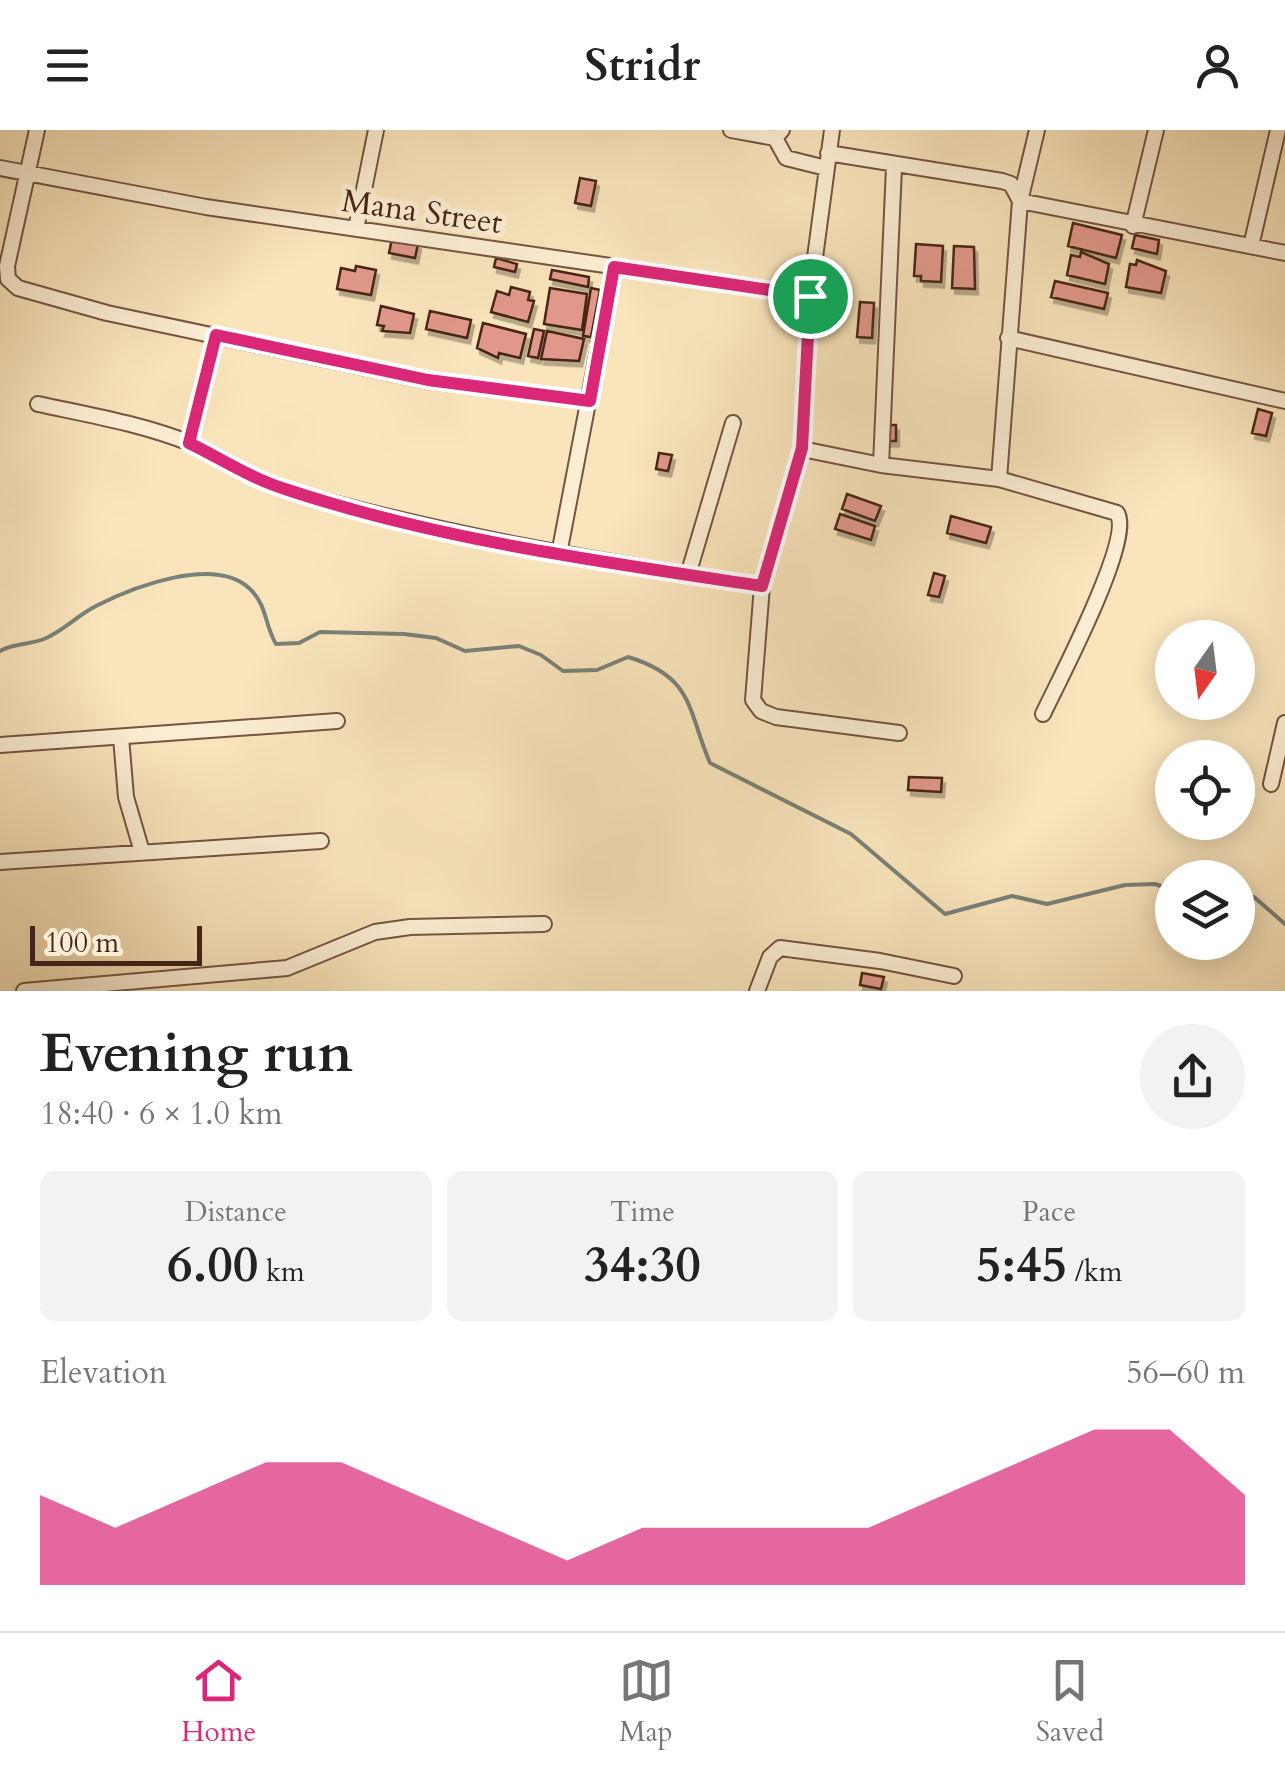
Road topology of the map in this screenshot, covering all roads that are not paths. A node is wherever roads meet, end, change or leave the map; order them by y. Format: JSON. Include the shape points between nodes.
{"nodes":[{"id":1,"x":37,"y":130,"type":"edge"},
{"id":2,"x":376,"y":130,"type":"edge"},
{"id":3,"x":731,"y":130,"type":"edge"},
{"id":4,"x":832,"y":130,"type":"edge"},
{"id":5,"x":1037,"y":130,"type":"edge"},
{"id":6,"x":1156,"y":130,"type":"edge"},
{"id":7,"x":1278,"y":130,"type":"edge"},
{"id":8,"x":778,"y":134,"type":"edge"},
{"id":9,"x":827,"y":161,"type":"junction"},
{"id":10,"x":894,"y":167,"type":"junction"},
{"id":11,"x":0,"y":168,"type":"edge"},
{"id":12,"x":27,"y":174,"type":"junction"},
{"id":13,"x":1020,"y":201,"type":"junction"},
{"id":14,"x":1133,"y":226,"type":"junction"},
{"id":15,"x":356,"y":229,"type":"junction"},
{"id":16,"x":1251,"y":246,"type":"junction"},
{"id":17,"x":1285,"y":252,"type":"edge"},
{"id":18,"x":614,"y":267,"type":"junction"},
{"id":19,"x":810,"y":296,"type":"junction"},
{"id":20,"x":216,"y":335,"type":"junction"},
{"id":21,"x":1008,"y":338,"type":"junction"},
{"id":22,"x":590,"y":401,"type":"junction"},
{"id":23,"x":1285,"y":401,"type":"edge"},
{"id":24,"x":38,"y":404,"type":"dead end"},
{"id":25,"x":732,"y":423,"type":"dead end"},
{"id":26,"x":189,"y":443,"type":"junction"},
{"id":27,"x":802,"y":448,"type":"junction"},
{"id":28,"x":881,"y":466,"type":"junction"},
{"id":29,"x":999,"y":479,"type":"junction"},
{"id":30,"x":559,"y":554,"type":"junction"},
{"id":31,"x":688,"y":575,"type":"junction"},
{"id":32,"x":762,"y":586,"type":"junction"},
{"id":33,"x":1043,"y":714,"type":"dead end"},
{"id":34,"x":337,"y":721,"type":"dead end"},
{"id":35,"x":1285,"y":723,"type":"edge"},
{"id":36,"x":899,"y":733,"type":"dead end"},
{"id":37,"x":122,"y":737,"type":"junction"},
{"id":38,"x":0,"y":745,"type":"edge"},
{"id":39,"x":1272,"y":784,"type":"dead end"},
{"id":40,"x":321,"y":841,"type":"dead end"},
{"id":41,"x":142,"y":852,"type":"junction"},
{"id":42,"x":0,"y":862,"type":"edge"},
{"id":43,"x":544,"y":924,"type":"dead end"},
{"id":44,"x":954,"y":976,"type":"dead end"},
{"id":45,"x":24,"y":991,"type":"edge"},
{"id":46,"x":757,"y":991,"type":"edge"}],
"edges":[{"from":1,"to":12,"type":"street"},
{"from":2,"to":15,"type":"street"},
{"from":3,"to":8,"type":"street"},
{"from":4,"to":9,"type":"street"},
{"from":5,"to":13,"type":"street"},
{"from":6,"to":14,"type":"street"},
{"from":7,"to":16,"type":"street"},
{"from":8,"to":9,"type":"street","via":[[786,158]]},
{"from":9,"to":10,"type":"street"},
{"from":9,"to":19,"type":"street"},
{"from":10,"to":13,"type":"street","via":[[1010,184]]},
{"from":10,"to":28,"type":"street"},
{"from":11,"to":12,"type":"street","name":"Mana Street"},
{"from":12,"to":15,"type":"street","name":"Mana Street"},
{"from":12,"to":20,"type":"street","via":[[8,266],[8,279],[18,288]]},
{"from":13,"to":14,"type":"street"},
{"from":13,"to":21,"type":"street"},
{"from":14,"to":16,"type":"street"},
{"from":15,"to":18,"type":"street","name":"Mana Street"},
{"from":16,"to":17,"type":"street"},
{"from":18,"to":19,"type":"street","name":"Mana Street"},
{"from":18,"to":22,"type":"street"},
{"from":19,"to":27,"type":"street"},
{"from":20,"to":22,"type":"street","via":[[428,380]]},
{"from":20,"to":26,"type":"street"},
{"from":21,"to":23,"type":"street"},
{"from":21,"to":29,"type":"street"},
{"from":22,"to":30,"type":"street"},
{"from":24,"to":26,"type":"street"},
{"from":25,"to":31,"type":"street"},
{"from":26,"to":30,"type":"street","via":[[281,488]]},
{"from":27,"to":28,"type":"street"},
{"from":27,"to":32,"type":"street"},
{"from":28,"to":29,"type":"street"},
{"from":29,"to":33,"type":"street","via":[[1121,518],[1088,620]]},
{"from":30,"to":31,"type":"street"},
{"from":31,"to":32,"type":"street"},
{"from":32,"to":36,"type":"street","via":[[752,700],[760,711]]},
{"from":34,"to":37,"type":"street"},
{"from":35,"to":39,"type":"street"},
{"from":37,"to":38,"type":"street"},
{"from":37,"to":41,"type":"street","via":[[126,797]]},
{"from":40,"to":41,"type":"street"},
{"from":41,"to":42,"type":"street"},
{"from":43,"to":45,"type":"street","via":[[410,927],[375,932],[287,968]]},
{"from":44,"to":46,"type":"street","via":[[780,948]]}]}
